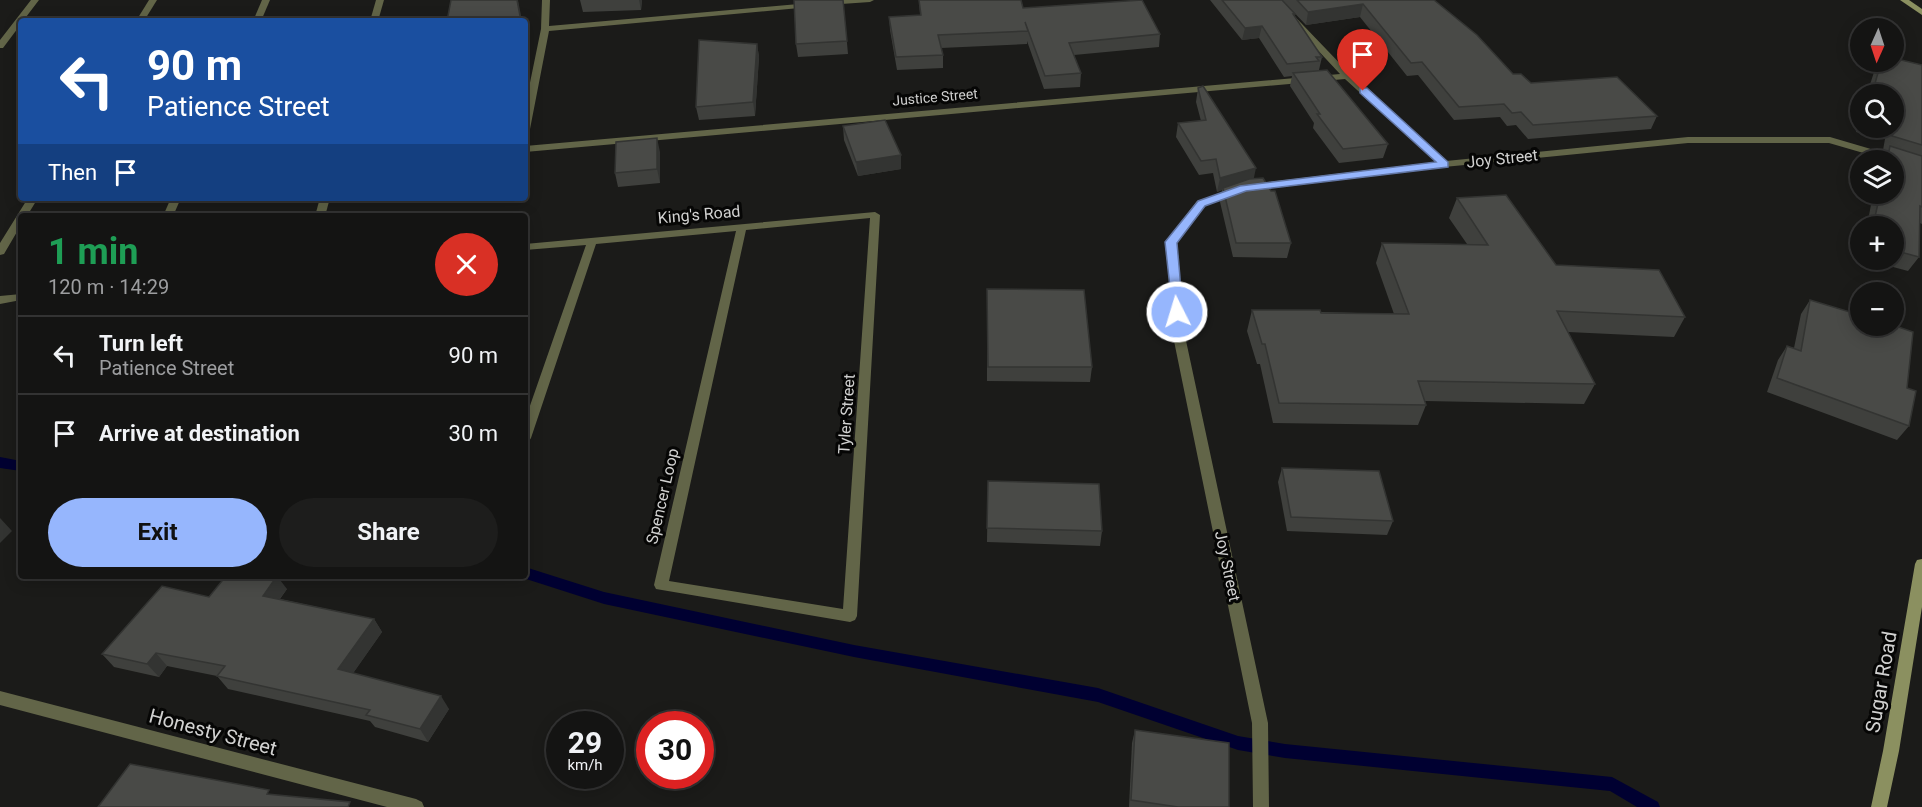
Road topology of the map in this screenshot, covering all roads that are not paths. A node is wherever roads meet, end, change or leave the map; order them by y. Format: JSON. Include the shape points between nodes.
{"nodes":[{"id":1,"x":35,"y":0,"type":"edge"},
{"id":2,"x":153,"y":0,"type":"edge"},
{"id":3,"x":266,"y":0,"type":"edge"},
{"id":4,"x":380,"y":0,"type":"edge"},
{"id":5,"x":546,"y":0,"type":"edge"},
{"id":6,"x":870,"y":0,"type":"edge"},
{"id":7,"x":1275,"y":0,"type":"edge"},
{"id":8,"x":1904,"y":0,"type":"edge"},
{"id":9,"x":1922,"y":13,"type":"edge"},
{"id":10,"x":21,"y":18,"type":"edge"},
{"id":11,"x":142,"y":18,"type":"edge"},
{"id":12,"x":258,"y":18,"type":"edge"},
{"id":13,"x":375,"y":18,"type":"edge"},
{"id":14,"x":18,"y":22,"type":"edge"},
{"id":15,"x":545,"y":29,"type":"junction"},
{"id":16,"x":0,"y":46,"type":"edge"},
{"id":17,"x":1347,"y":76,"type":"junction"},
{"id":18,"x":528,"y":114,"type":"edge"},
{"id":19,"x":528,"y":149,"type":"edge"},
{"id":20,"x":1444,"y":164,"type":"junction"},
{"id":21,"x":1922,"y":167,"type":"edge"},
{"id":22,"x":875,"y":215,"type":"joint"},
{"id":23,"x":18,"y":222,"type":"edge"},
{"id":24,"x":742,"y":227,"type":"junction"},
{"id":25,"x":592,"y":241,"type":"junction"},
{"id":26,"x":528,"y":247,"type":"edge"},
{"id":27,"x":0,"y":252,"type":"edge"},
{"id":28,"x":18,"y":297,"type":"edge"},
{"id":29,"x":0,"y":300,"type":"edge"},
{"id":30,"x":528,"y":429,"type":"edge"},
{"id":31,"x":1922,"y":564,"type":"edge"},
{"id":32,"x":850,"y":616,"type":"joint"},
{"id":33,"x":0,"y":698,"type":"edge"},
{"id":34,"x":416,"y":807,"type":"edge"},
{"id":35,"x":1261,"y":807,"type":"edge"},
{"id":36,"x":1879,"y":807,"type":"edge"}],
"edges":[{"from":1,"to":10,"type":"street"},
{"from":2,"to":11,"type":"street"},
{"from":3,"to":12,"type":"street"},
{"from":4,"to":13,"type":"street"},
{"from":5,"to":15,"type":"street"},
{"from":6,"to":15,"type":"street"},
{"from":7,"to":17,"type":"street"},
{"from":8,"to":9,"type":"main road"},
{"from":14,"to":16,"type":"street"},
{"from":15,"to":18,"type":"street"},
{"from":17,"to":19,"type":"street","name":"Justice Street"},
{"from":17,"to":20,"type":"street"},
{"from":20,"to":21,"type":"street","name":"Joy Street","via":[[1688,140],[1830,140]]},
{"from":20,"to":35,"type":"street","name":"Joy Street","via":[[1244,188],[1202,203],[1171,242],[1179,336],[1260,723]]},
{"from":22,"to":24,"type":"street","name":"King's Road"},
{"from":22,"to":32,"type":"street","name":"Tyler Street"},
{"from":23,"to":27,"type":"street"},
{"from":24,"to":25,"type":"street","name":"King's Road"},
{"from":24,"to":32,"type":"street","name":"Spencer Loop","via":[[661,585]]},
{"from":25,"to":26,"type":"street","name":"King's Road"},
{"from":25,"to":30,"type":"street"},
{"from":28,"to":29,"type":"street"},
{"from":31,"to":36,"type":"main road","name":"Sugar Road"},
{"from":33,"to":34,"type":"street","name":"Honesty Street"}]}
